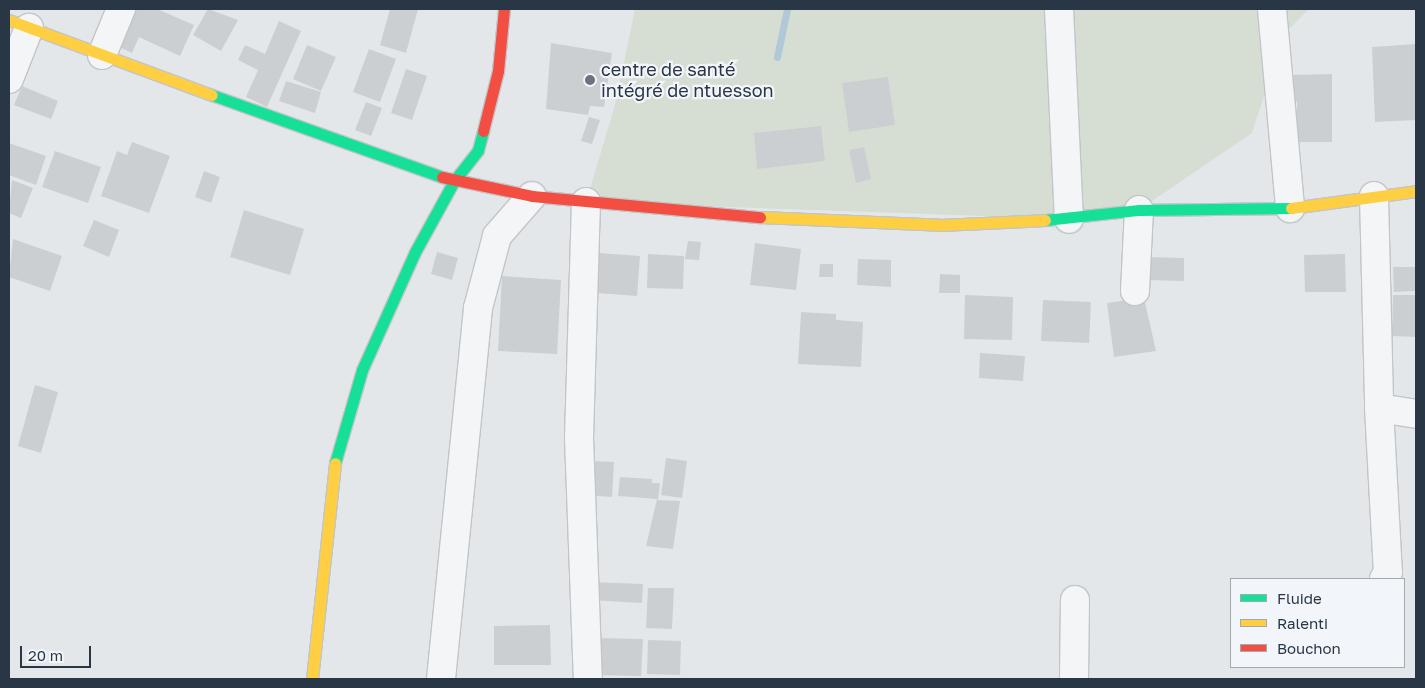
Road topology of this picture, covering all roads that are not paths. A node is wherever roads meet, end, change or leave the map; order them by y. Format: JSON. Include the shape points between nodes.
{"nodes":[{"id":1,"x":121,"y":9,"type":"edge"},
{"id":2,"x":504,"y":9,"type":"edge"},
{"id":3,"x":1059,"y":9,"type":"edge"},
{"id":4,"x":1272,"y":9,"type":"edge"},
{"id":5,"x":19,"y":24,"type":"edge"},
{"id":6,"x":102,"y":55,"type":"junction"},
{"id":7,"x":9,"y":79,"type":"edge"},
{"id":8,"x":454,"y":180,"type":"junction"},
{"id":9,"x":1416,"y":191,"type":"edge"},
{"id":10,"x":532,"y":196,"type":"junction"},
{"id":11,"x":1374,"y":196,"type":"junction"},
{"id":12,"x":586,"y":202,"type":"junction"},
{"id":13,"x":1290,"y":208,"type":"junction"},
{"id":14,"x":1139,"y":210,"type":"junction"},
{"id":15,"x":1070,"y":219,"type":"junction"},
{"id":16,"x":1134,"y":291,"type":"dead end"},
{"id":17,"x":1379,"y":408,"type":"junction"},
{"id":18,"x":1416,"y":414,"type":"edge"},
{"id":19,"x":1385,"y":578,"type":"edge"},
{"id":20,"x":1075,"y":600,"type":"dead end"},
{"id":21,"x":312,"y":679,"type":"edge"},
{"id":22,"x":441,"y":679,"type":"edge"},
{"id":23,"x":588,"y":679,"type":"edge"},
{"id":24,"x":1074,"y":679,"type":"edge"}],
"edges":[{"from":1,"to":6,"type":"street"},
{"from":2,"to":8,"type":"street","via":[[488,126],[478,150]]},
{"from":3,"to":15,"type":"street"},
{"from":4,"to":13,"type":"street"},
{"from":5,"to":6,"type":"street"},
{"from":5,"to":7,"type":"street"},
{"from":6,"to":8,"type":"street"},
{"from":8,"to":10,"type":"street"},
{"from":8,"to":21,"type":"street","via":[[390,304],[339,438],[328,502]]},
{"from":9,"to":11,"type":"street"},
{"from":10,"to":12,"type":"street"},
{"from":10,"to":22,"type":"street","via":[[497,236],[478,308]]},
{"from":11,"to":13,"type":"street"},
{"from":11,"to":17,"type":"street"},
{"from":12,"to":15,"type":"street","via":[[763,217],[940,225]]},
{"from":12,"to":23,"type":"street","via":[[579,438]]},
{"from":13,"to":14,"type":"street"},
{"from":14,"to":15,"type":"street"},
{"from":14,"to":16,"type":"street"},
{"from":17,"to":18,"type":"street"},
{"from":17,"to":19,"type":"street","via":[[1388,572]]},
{"from":20,"to":24,"type":"street"}]}
